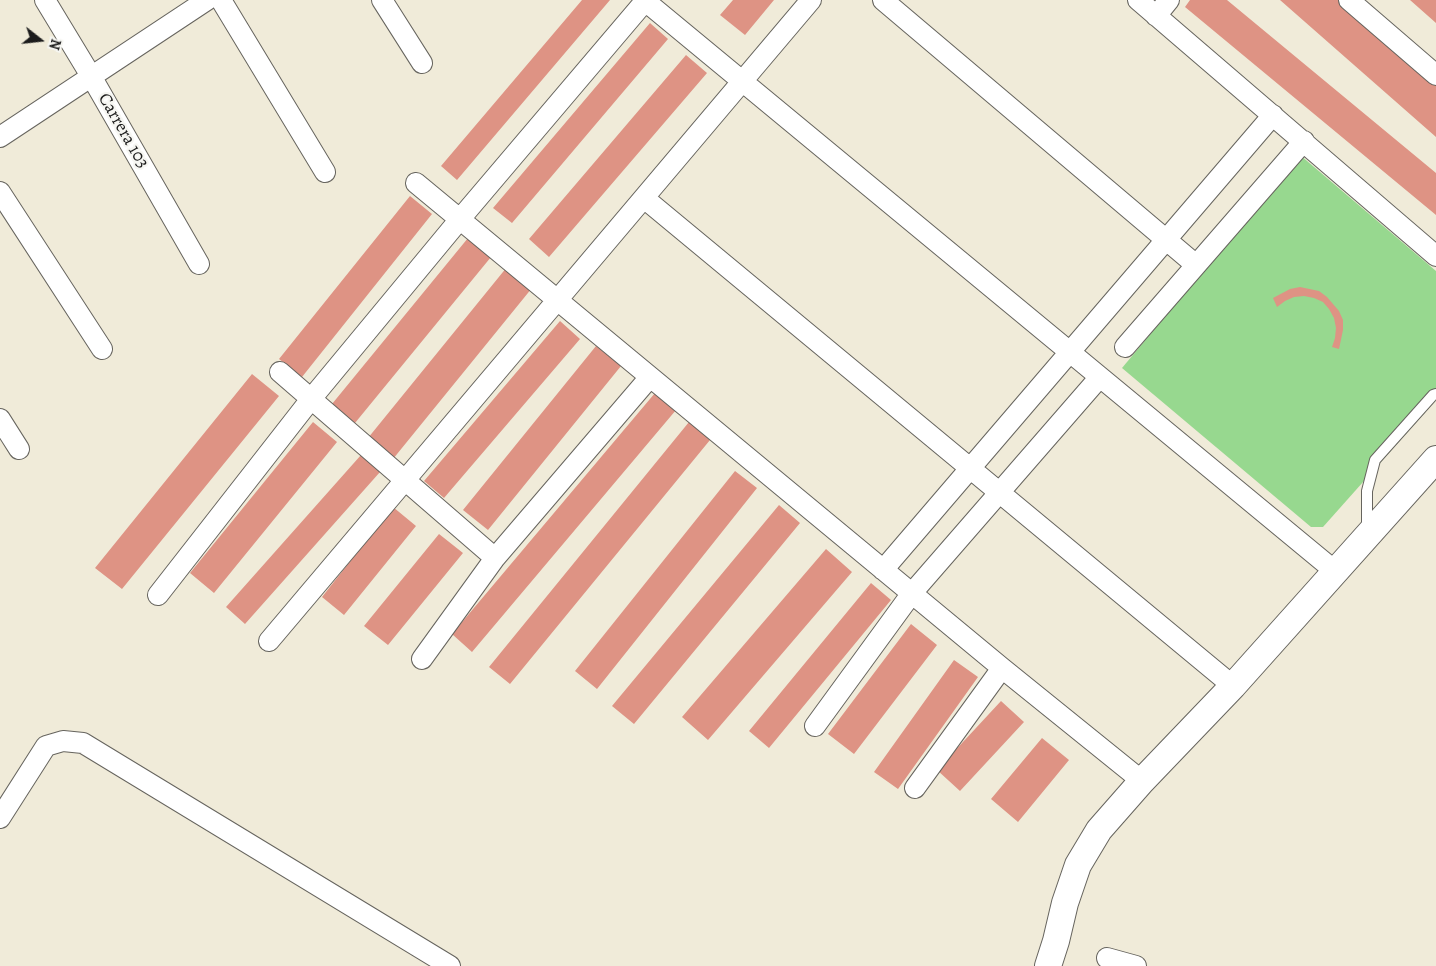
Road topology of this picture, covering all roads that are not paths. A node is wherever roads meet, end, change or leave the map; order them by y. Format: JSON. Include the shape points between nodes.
{"nodes":[{"id":1,"x":45,"y":0,"type":"edge"},
{"id":2,"x":207,"y":0,"type":"edge"},
{"id":3,"x":221,"y":0,"type":"edge"},
{"id":4,"x":382,"y":0,"type":"edge"},
{"id":5,"x":645,"y":0,"type":"edge"},
{"id":6,"x":811,"y":0,"type":"edge"},
{"id":7,"x":883,"y":0,"type":"edge"},
{"id":8,"x":1138,"y":0,"type":"edge"},
{"id":9,"x":1169,"y":0,"type":"edge"},
{"id":10,"x":1349,"y":0,"type":"edge"},
{"id":11,"x":1156,"y":16,"type":"junction"},
{"id":12,"x":422,"y":63,"type":"dead end"},
{"id":13,"x":1436,"y":75,"type":"edge"},
{"id":14,"x":91,"y":76,"type":"junction"},
{"id":15,"x":742,"y":82,"type":"junction"},
{"id":16,"x":1273,"y":115,"type":"junction"},
{"id":17,"x":0,"y":137,"type":"edge"},
{"id":18,"x":1304,"y":141,"type":"junction"},
{"id":19,"x":326,"y":172,"type":"dead end"},
{"id":20,"x":416,"y":183,"type":"dead end"},
{"id":21,"x":0,"y":192,"type":"edge"},
{"id":22,"x":644,"y":198,"type":"junction"},
{"id":23,"x":460,"y":219,"type":"junction"},
{"id":24,"x":1167,"y":239,"type":"junction"},
{"id":25,"x":1436,"y":256,"type":"edge"},
{"id":26,"x":199,"y":264,"type":"dead end"},
{"id":27,"x":1196,"y":265,"type":"junction"},
{"id":28,"x":557,"y":300,"type":"junction"},
{"id":29,"x":1125,"y":347,"type":"dead end"},
{"id":30,"x":102,"y":349,"type":"dead end"},
{"id":31,"x":1069,"y":353,"type":"junction"},
{"id":32,"x":280,"y":372,"type":"dead end"},
{"id":33,"x":650,"y":377,"type":"junction"},
{"id":34,"x":1099,"y":378,"type":"junction"},
{"id":35,"x":1436,"y":394,"type":"edge"},
{"id":36,"x":311,"y":399,"type":"junction"},
{"id":37,"x":0,"y":419,"type":"edge"},
{"id":38,"x":20,"y":449,"type":"dead end"},
{"id":39,"x":1436,"y":460,"type":"edge"},
{"id":40,"x":971,"y":468,"type":"junction"},
{"id":41,"x":405,"y":480,"type":"junction"},
{"id":42,"x":1000,"y":492,"type":"junction"},
{"id":43,"x":1367,"y":537,"type":"junction"},
{"id":44,"x":496,"y":558,"type":"junction"},
{"id":45,"x":883,"y":570,"type":"junction"},
{"id":46,"x":1336,"y":572,"type":"junction"},
{"id":47,"x":912,"y":594,"type":"junction"},
{"id":48,"x":158,"y":595,"type":"dead end"},
{"id":49,"x":268,"y":641,"type":"dead end"},
{"id":50,"x":422,"y":659,"type":"dead end"},
{"id":51,"x":1002,"y":668,"type":"junction"},
{"id":52,"x":1233,"y":686,"type":"junction"},
{"id":53,"x":815,"y":726,"type":"dead end"},
{"id":54,"x":1142,"y":781,"type":"junction"},
{"id":55,"x":915,"y":788,"type":"dead end"},
{"id":56,"x":0,"y":818,"type":"edge"},
{"id":57,"x":1107,"y":958,"type":"dead end"},
{"id":58,"x":450,"y":966,"type":"edge"},
{"id":59,"x":1048,"y":966,"type":"edge"},
{"id":60,"x":1136,"y":966,"type":"edge"}],
"edges":[{"from":1,"to":14,"type":"street","name":"Carrera 103"},
{"from":2,"to":14,"type":"street"},
{"from":3,"to":19,"type":"street"},
{"from":4,"to":12,"type":"street"},
{"from":5,"to":15,"type":"street"},
{"from":5,"to":23,"type":"street"},
{"from":6,"to":15,"type":"street"},
{"from":7,"to":24,"type":"street"},
{"from":8,"to":11,"type":"street"},
{"from":9,"to":11,"type":"street"},
{"from":10,"to":13,"type":"street"},
{"from":11,"to":16,"type":"street"},
{"from":14,"to":17,"type":"street"},
{"from":14,"to":26,"type":"street","name":"Carrera 103"},
{"from":15,"to":22,"type":"street"},
{"from":15,"to":31,"type":"street"},
{"from":16,"to":18,"type":"street"},
{"from":16,"to":24,"type":"street"},
{"from":18,"to":25,"type":"street"},
{"from":18,"to":27,"type":"street"},
{"from":20,"to":23,"type":"street"},
{"from":21,"to":30,"type":"street"},
{"from":22,"to":28,"type":"street"},
{"from":22,"to":40,"type":"street"},
{"from":23,"to":28,"type":"street"},
{"from":23,"to":36,"type":"street"},
{"from":24,"to":27,"type":"street"},
{"from":24,"to":31,"type":"street"},
{"from":27,"to":29,"type":"street"},
{"from":28,"to":33,"type":"street"},
{"from":28,"to":41,"type":"street"},
{"from":31,"to":34,"type":"street"},
{"from":31,"to":40,"type":"street"},
{"from":32,"to":36,"type":"street"},
{"from":33,"to":44,"type":"street"},
{"from":33,"to":45,"type":"street"},
{"from":34,"to":42,"type":"street"},
{"from":34,"to":46,"type":"street"},
{"from":35,"to":43,"type":"lane","via":[[1375,460],[1367,491]]},
{"from":36,"to":41,"type":"street"},
{"from":36,"to":48,"type":"street"},
{"from":37,"to":38,"type":"street"},
{"from":39,"to":43,"type":"street"},
{"from":40,"to":42,"type":"street"},
{"from":40,"to":45,"type":"street"},
{"from":41,"to":44,"type":"street"},
{"from":41,"to":49,"type":"street"},
{"from":42,"to":47,"type":"street"},
{"from":42,"to":52,"type":"street"},
{"from":43,"to":46,"type":"street"},
{"from":44,"to":50,"type":"street"},
{"from":45,"to":47,"type":"street"},
{"from":46,"to":52,"type":"street"},
{"from":47,"to":51,"type":"street"},
{"from":47,"to":53,"type":"street"},
{"from":51,"to":54,"type":"street"},
{"from":51,"to":55,"type":"street"},
{"from":52,"to":54,"type":"street"},
{"from":54,"to":59,"type":"street","via":[[1099,830],[1078,865]]},
{"from":56,"to":58,"type":"street","via":[[46,746],[63,741],[83,743]]},
{"from":57,"to":60,"type":"street"}]}
